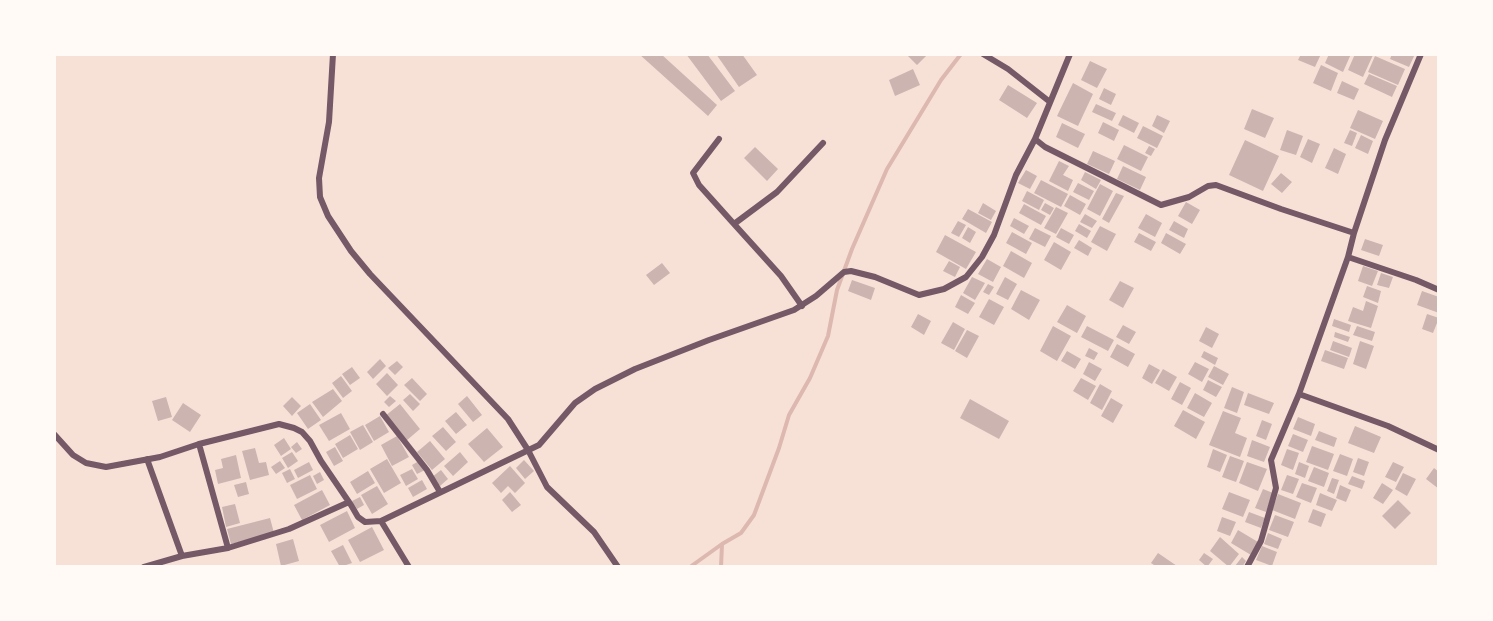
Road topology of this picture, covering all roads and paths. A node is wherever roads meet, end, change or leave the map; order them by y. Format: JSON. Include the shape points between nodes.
{"nodes":[{"id":1,"x":333,"y":54,"type":"edge"},
{"id":2,"x":983,"y":54,"type":"edge"},
{"id":3,"x":1070,"y":54,"type":"edge"},
{"id":4,"x":1422,"y":54,"type":"edge"},
{"id":5,"x":1050,"y":102,"type":"junction"},
{"id":6,"x":719,"y":139,"type":"dead end"},
{"id":7,"x":1035,"y":139,"type":"junction"},
{"id":8,"x":823,"y":143,"type":"dead end"},
{"id":9,"x":734,"y":224,"type":"junction"},
{"id":10,"x":1354,"y":233,"type":"junction"},
{"id":11,"x":1348,"y":257,"type":"junction"},
{"id":12,"x":1439,"y":290,"type":"edge"},
{"id":13,"x":802,"y":306,"type":"junction"},
{"id":14,"x":1299,"y":394,"type":"junction"},
{"id":15,"x":382,"y":414,"type":"dead end"},
{"id":16,"x":54,"y":434,"type":"edge"},
{"id":17,"x":199,"y":444,"type":"junction"},
{"id":18,"x":528,"y":450,"type":"junction"},
{"id":19,"x":1439,"y":450,"type":"edge"},
{"id":20,"x":147,"y":459,"type":"junction"},
{"id":21,"x":440,"y":492,"type":"junction"},
{"id":22,"x":349,"y":502,"type":"junction"},
{"id":23,"x":381,"y":521,"type":"junction"},
{"id":24,"x":228,"y":548,"type":"junction"},
{"id":25,"x":182,"y":556,"type":"junction"},
{"id":26,"x":144,"y":567,"type":"edge"},
{"id":27,"x":409,"y":567,"type":"edge"},
{"id":28,"x":618,"y":567,"type":"edge"},
{"id":29,"x":1247,"y":567,"type":"edge"}],
"edges":[{"from":1,"to":18,"type":"street","via":[[319,178],[320,197],[328,216],[370,274],[504,414]]},
{"from":2,"to":5,"type":"street"},
{"from":3,"to":5,"type":"street"},
{"from":4,"to":10,"type":"street","via":[[1385,140]]},
{"from":5,"to":7,"type":"street"},
{"from":6,"to":9,"type":"street","via":[[693,173]]},
{"from":7,"to":10,"type":"street","via":[[1161,205],[1216,184]]},
{"from":7,"to":13,"type":"street","via":[[1016,175],[994,235],[966,277],[944,289],[919,295],[875,277],[847,271]]},
{"from":8,"to":9,"type":"street","via":[[777,192]]},
{"from":9,"to":13,"type":"street"},
{"from":10,"to":11,"type":"street"},
{"from":11,"to":12,"type":"street"},
{"from":11,"to":14,"type":"street"},
{"from":13,"to":18,"type":"street","via":[[646,365],[595,389],[575,403],[539,445]]},
{"from":14,"to":19,"type":"street","via":[[1388,426]]},
{"from":14,"to":29,"type":"street","via":[[1271,460],[1276,488],[1261,541]]},
{"from":15,"to":21,"type":"street","via":[[428,470]]},
{"from":16,"to":20,"type":"street","via":[[73,455],[96,466]]},
{"from":17,"to":20,"type":"street"},
{"from":17,"to":22,"type":"street","via":[[279,424],[294,428],[310,441]]},
{"from":17,"to":24,"type":"street"},
{"from":18,"to":21,"type":"street"},
{"from":18,"to":28,"type":"street","via":[[547,487],[594,532]]},
{"from":20,"to":25,"type":"street"},
{"from":21,"to":23,"type":"street"},
{"from":22,"to":23,"type":"street","via":[[365,522]]},
{"from":22,"to":24,"type":"street","via":[[289,529]]},
{"from":23,"to":27,"type":"street"},
{"from":24,"to":25,"type":"street"},
{"from":25,"to":26,"type":"street"}]}
